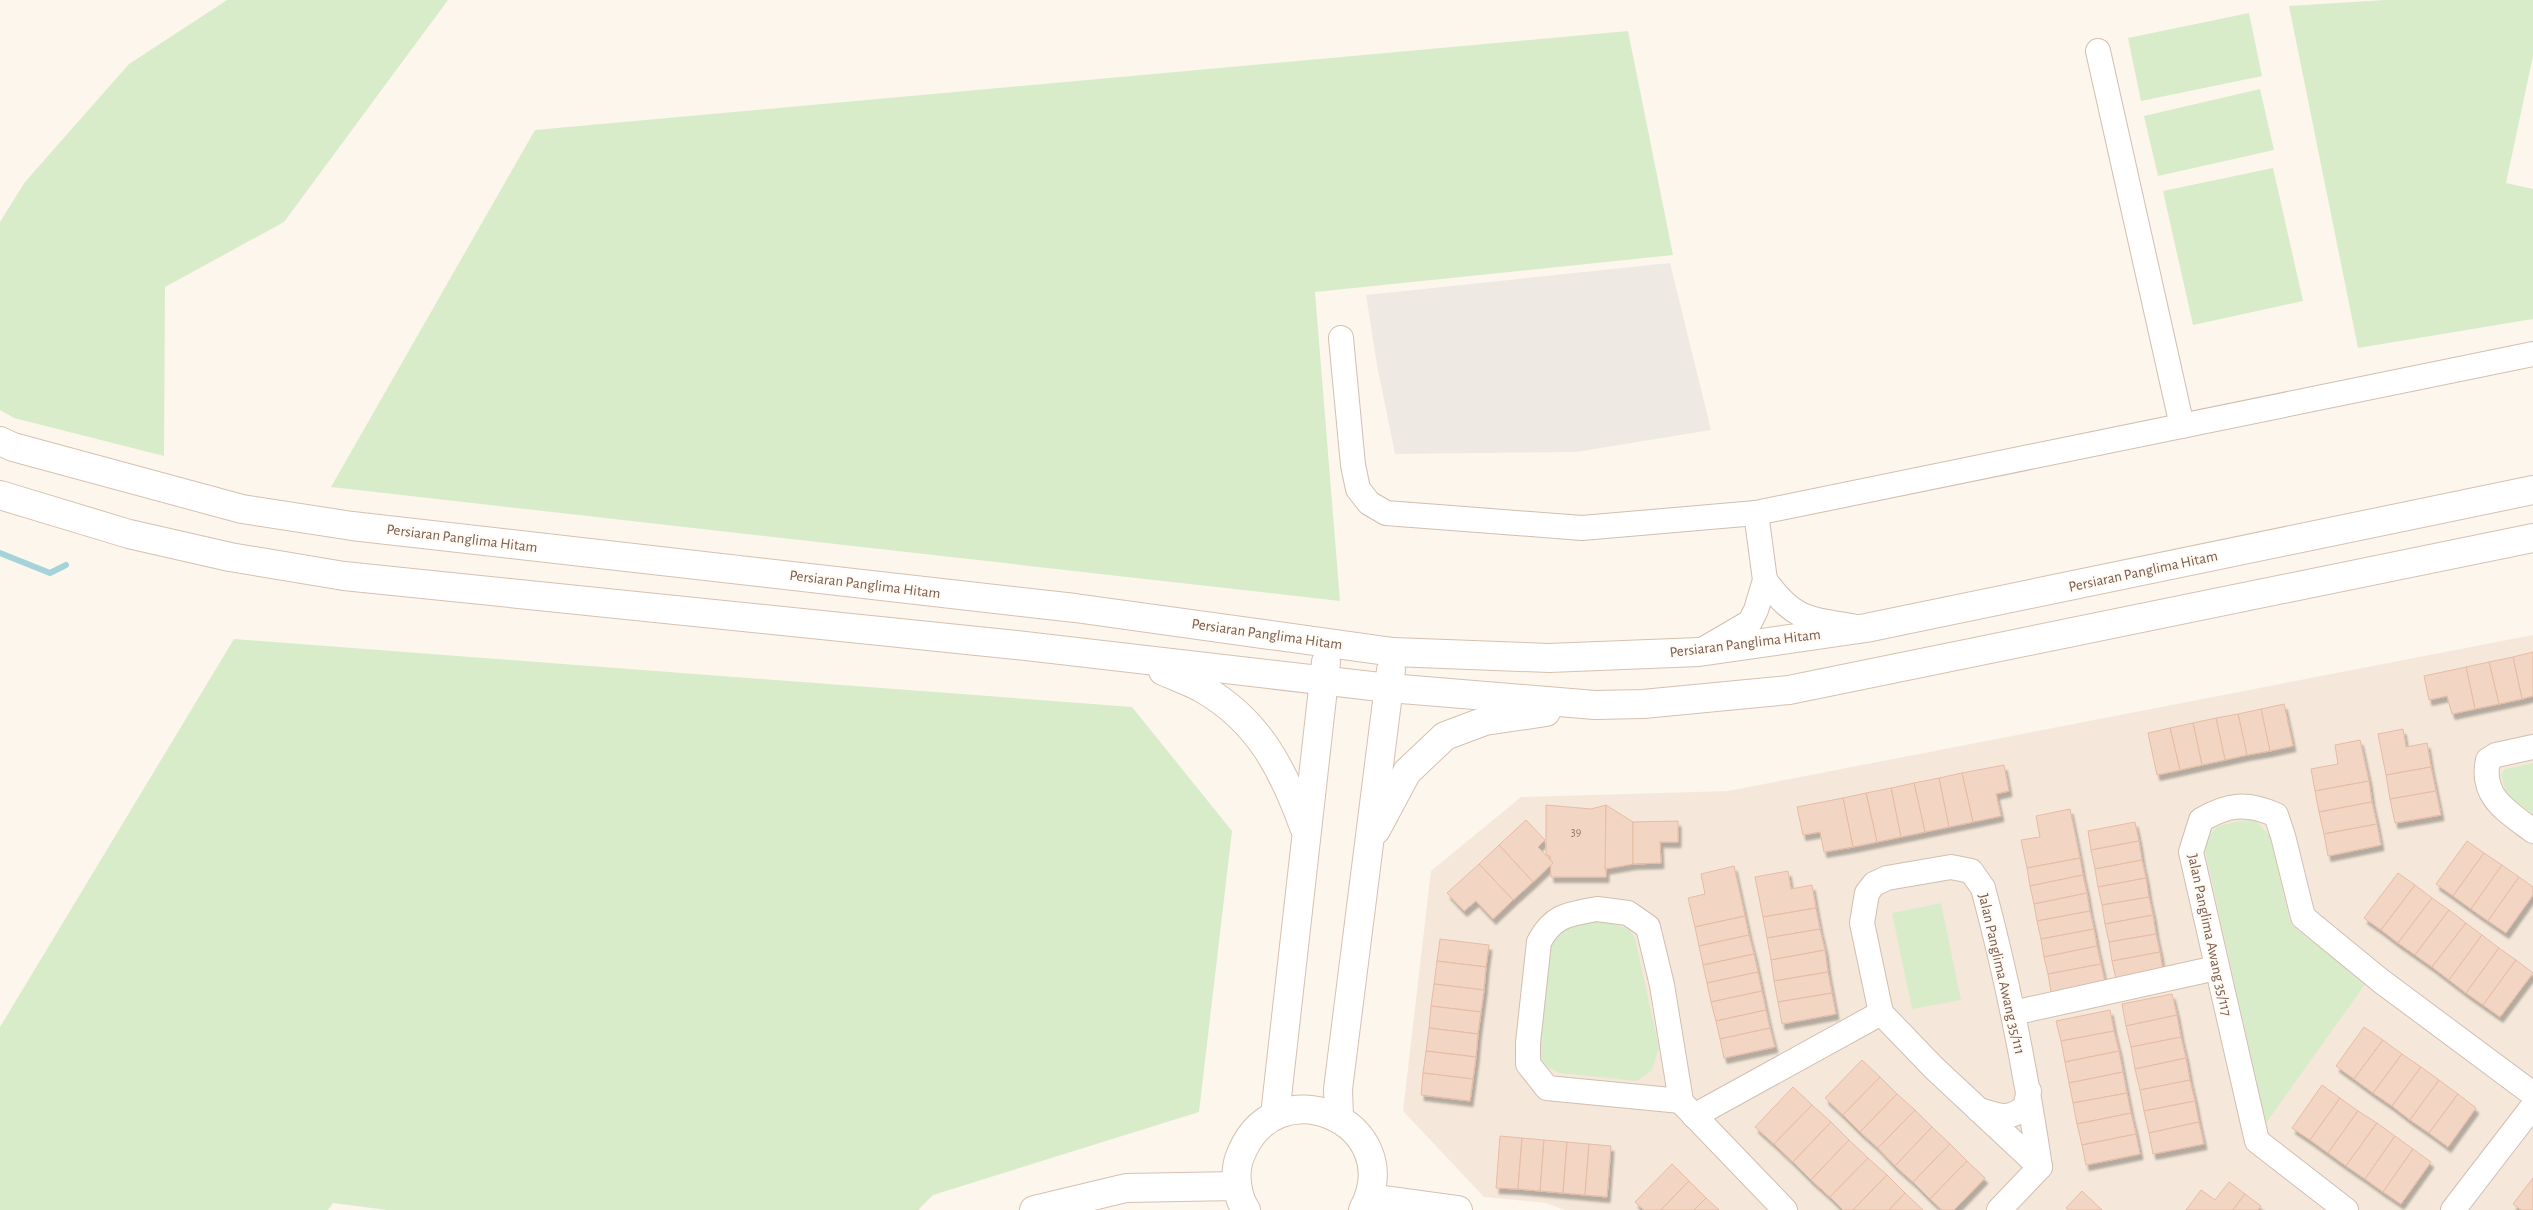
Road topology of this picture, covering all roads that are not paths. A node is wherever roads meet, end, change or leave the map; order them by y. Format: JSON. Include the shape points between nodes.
{"nodes":[{"id":1,"x":2098,"y":51,"type":"dead end"},
{"id":2,"x":1341,"y":338,"type":"dead end"},
{"id":3,"x":2533,"y":354,"type":"edge"},
{"id":4,"x":2182,"y":426,"type":"junction"},
{"id":5,"x":0,"y":442,"type":"edge"},
{"id":6,"x":2533,"y":490,"type":"edge"},
{"id":7,"x":0,"y":495,"type":"edge"},
{"id":8,"x":1756,"y":513,"type":"junction"},
{"id":9,"x":2533,"y":538,"type":"edge"},
{"id":10,"x":1765,"y":580,"type":"junction"},
{"id":11,"x":1866,"y":628,"type":"junction"},
{"id":12,"x":1328,"y":643,"type":"junction"},
{"id":13,"x":1393,"y":652,"type":"junction"},
{"id":14,"x":1699,"y":652,"type":"junction"},
{"id":15,"x":1136,"y":660,"type":"junction"},
{"id":16,"x":1324,"y":680,"type":"junction"},
{"id":17,"x":1389,"y":688,"type":"junction"},
{"id":18,"x":1595,"y":705,"type":"junction"},
{"id":19,"x":2533,"y":747,"type":"edge"},
{"id":20,"x":2533,"y":831,"type":"edge"},
{"id":21,"x":1306,"y":833,"type":"junction"},
{"id":22,"x":1369,"y":842,"type":"junction"},
{"id":23,"x":2216,"y":968,"type":"junction"},
{"id":24,"x":1881,"y":1013,"type":"junction"},
{"id":25,"x":2013,"y":1013,"type":"junction"},
{"id":26,"x":2029,"y":1091,"type":"junction"},
{"id":27,"x":2533,"y":1094,"type":"edge"},
{"id":28,"x":2533,"y":1106,"type":"edge"},
{"id":29,"x":1687,"y":1108,"type":"junction"},
{"id":30,"x":1979,"y":1110,"type":"junction"},
{"id":31,"x":1275,"y":1115,"type":"junction"},
{"id":32,"x":1339,"y":1117,"type":"junction"},
{"id":33,"x":2040,"y":1167,"type":"junction"},
{"id":34,"x":1242,"y":1198,"type":"edge"},
{"id":35,"x":1367,"y":1204,"type":"edge"},
{"id":36,"x":1034,"y":1210,"type":"edge"},
{"id":37,"x":1458,"y":1210,"type":"edge"},
{"id":38,"x":1785,"y":1210,"type":"edge"},
{"id":39,"x":1999,"y":1210,"type":"edge"},
{"id":40,"x":2346,"y":1210,"type":"edge"},
{"id":41,"x":2453,"y":1210,"type":"edge"}],
"edges":[{"from":1,"to":4,"type":"street"},
{"from":2,"to":8,"type":"street","via":[[1358,489],[1369,503],[1386,513],[1582,528]]},
{"from":3,"to":4,"type":"street"},
{"from":4,"to":8,"type":"street"},
{"from":5,"to":12,"type":"main road","name":"Persiaran Panglima Hitam","via":[[242,509],[333,523],[1075,608]]},
{"from":6,"to":11,"type":"main road","name":"Persiaran Panglima Hitam"},
{"from":7,"to":15,"type":"main road","via":[[129,534],[230,557],[344,576]]},
{"from":8,"to":10,"type":"street"},
{"from":9,"to":18,"type":"main road","via":[[1789,690],[1643,704]]},
{"from":10,"to":11,"type":"street","via":[[1779,600],[1793,612],[1815,620]]},
{"from":10,"to":14,"type":"street","via":[[1750,622]]},
{"from":11,"to":14,"type":"main road","name":"Persiaran Panglima Hitam"},
{"from":12,"to":13,"type":"main road","name":"Persiaran Panglima Hitam"},
{"from":12,"to":16,"type":"main road"},
{"from":13,"to":14,"type":"main road","name":"Persiaran Panglima Hitam","via":[[1549,658]]},
{"from":13,"to":17,"type":"main road"},
{"from":15,"to":16,"type":"main road"},
{"from":15,"to":21,"type":"main road","via":[[1204,689],[1245,719],[1268,748],[1291,791]]},
{"from":16,"to":17,"type":"main road"},
{"from":16,"to":21,"type":"main road"},
{"from":17,"to":18,"type":"main road"},
{"from":17,"to":22,"type":"main road"},
{"from":18,"to":22,"type":"main road","via":[[1485,721],[1445,736],[1408,772]]},
{"from":19,"to":20,"type":"street","via":[[2496,755],[2488,760],[2486,769],[2493,798]]},
{"from":21,"to":31,"type":"main road"},
{"from":22,"to":32,"type":"main road","via":[[1338,1089]]},
{"from":23,"to":25,"type":"street"},
{"from":23,"to":27,"type":"street","name":"Jalan Panglima Awang 35/117","via":[[2191,852],[2195,831],[2201,820],[2228,808],[2258,807],[2276,815],[2303,917]]},
{"from":23,"to":40,"type":"street","name":"Jalan Panglima Awang 35/117","via":[[2257,1141]]},
{"from":24,"to":25,"type":"street","name":"Jalan Panglima Awang 35/111","via":[[1862,924],[1867,893],[1874,884],[1887,878],[1950,867],[1971,871],[1983,888]]},
{"from":24,"to":29,"type":"street"},
{"from":24,"to":30,"type":"street"},
{"from":25,"to":26,"type":"street","name":"Jalan Panglima Awang 35/111"},
{"from":26,"to":30,"type":"street","via":[[2025,1107],[2015,1115],[2001,1117]]},
{"from":26,"to":33,"type":"street","name":"Jalan Panglima Awang 35/111"},
{"from":28,"to":41,"type":"street"},
{"from":29,"to":29,"type":"street","via":[[1547,1088],[1528,1064],[1539,942],[1546,927],[1566,915],[1597,909],[1628,913],[1648,927]]},
{"from":29,"to":38,"type":"street"},
{"from":30,"to":33,"type":"street"},
{"from":31,"to":32,"type":"main road","via":[[1296,1109],[1318,1109]]},
{"from":31,"to":34,"type":"main road","via":[[1257,1127],[1244,1144],[1237,1165]]},
{"from":32,"to":35,"type":"main road","via":[[1357,1132],[1369,1152],[1374,1175]]},
{"from":33,"to":39,"type":"street"},
{"from":34,"to":36,"type":"main road","via":[[1126,1188]]},
{"from":35,"to":37,"type":"main road"}]}
